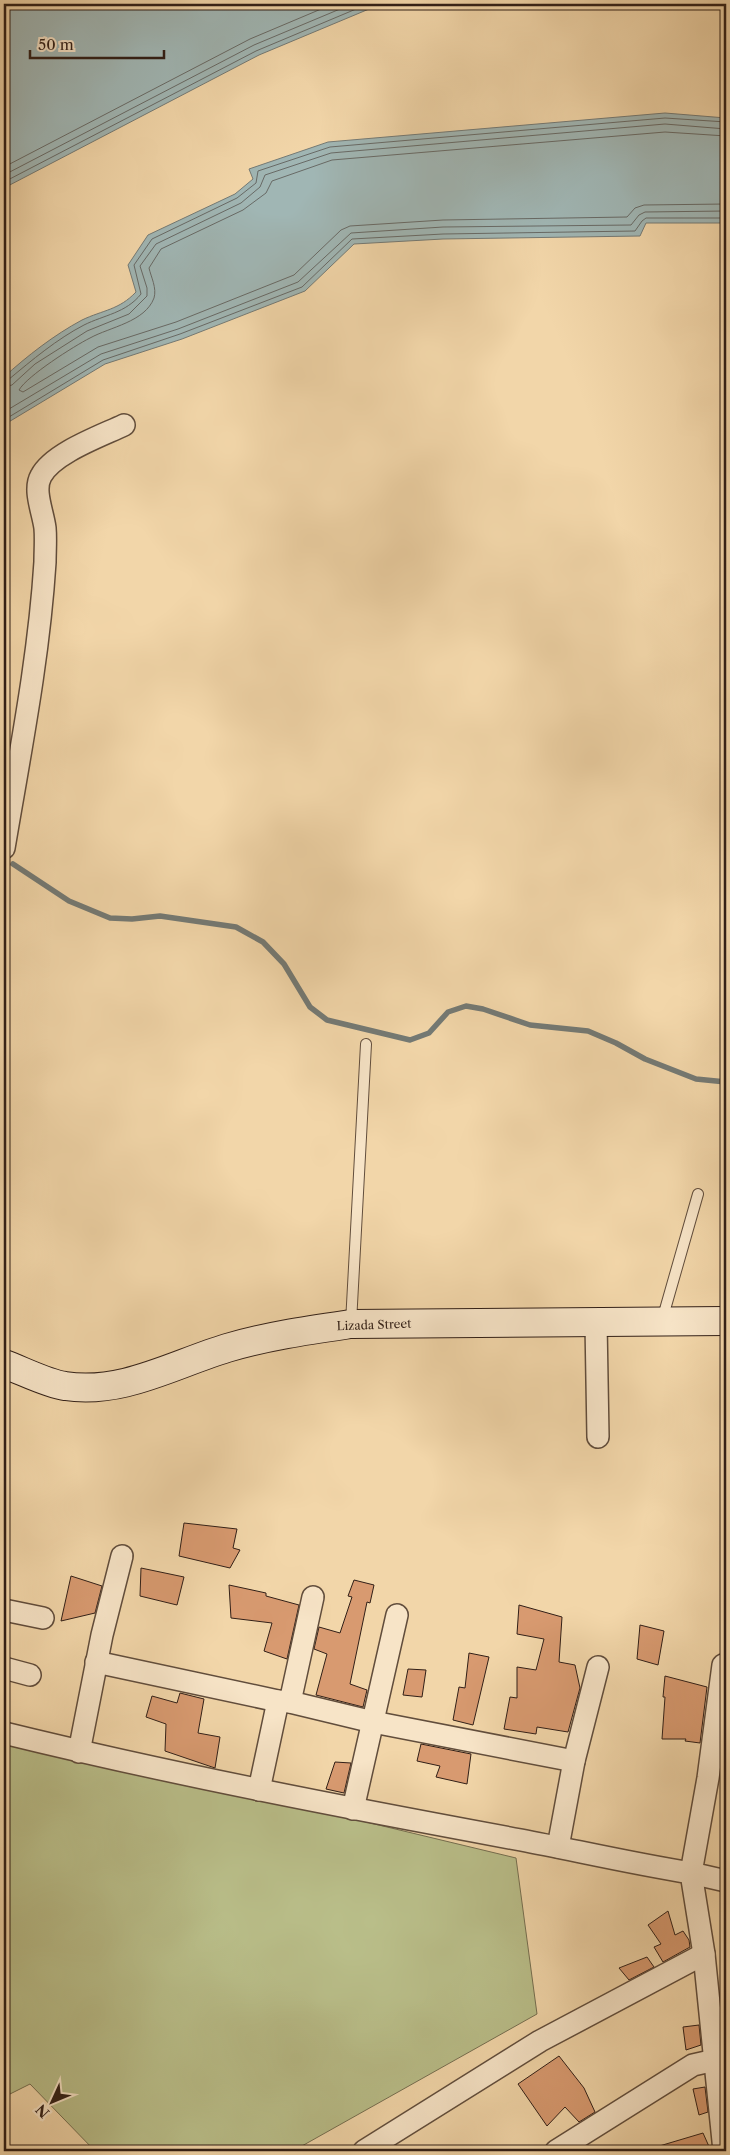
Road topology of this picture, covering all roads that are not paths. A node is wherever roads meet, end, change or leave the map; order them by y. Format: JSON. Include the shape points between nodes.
{"nodes":[{"id":1,"x":124,"y":425,"type":"dead end"},
{"id":2,"x":4,"y":848,"type":"edge"},
{"id":3,"x":366,"y":1044,"type":"dead end"},
{"id":4,"x":698,"y":1194,"type":"dead end"},
{"id":5,"x":662,"y":1320,"type":"junction"},
{"id":6,"x":726,"y":1321,"type":"edge"},
{"id":7,"x":596,"y":1323,"type":"junction"},
{"id":8,"x":351,"y":1324,"type":"junction"},
{"id":9,"x":4,"y":1364,"type":"edge"},
{"id":10,"x":598,"y":1437,"type":"dead end"},
{"id":11,"x":122,"y":1556,"type":"dead end"},
{"id":12,"x":313,"y":1597,"type":"dead end"},
{"id":13,"x":4,"y":1610,"type":"edge"},
{"id":14,"x":397,"y":1614,"type":"dead end"},
{"id":15,"x":43,"y":1618,"type":"dead end"},
{"id":16,"x":96,"y":1662,"type":"junction"},
{"id":17,"x":723,"y":1665,"type":"dead end"},
{"id":18,"x":598,"y":1667,"type":"dead end"},
{"id":19,"x":4,"y":1668,"type":"edge"},
{"id":20,"x":30,"y":1675,"type":"dead end"},
{"id":21,"x":284,"y":1701,"type":"junction"},
{"id":22,"x":373,"y":1722,"type":"junction"},
{"id":23,"x":4,"y":1733,"type":"edge"},
{"id":24,"x":78,"y":1752,"type":"junction"},
{"id":25,"x":574,"y":1761,"type":"junction"},
{"id":26,"x":259,"y":1790,"type":"junction"},
{"id":27,"x":353,"y":1809,"type":"junction"},
{"id":28,"x":558,"y":1847,"type":"junction"},
{"id":29,"x":691,"y":1873,"type":"junction"},
{"id":30,"x":726,"y":1881,"type":"edge"},
{"id":31,"x":704,"y":1954,"type":"junction"},
{"id":32,"x":715,"y":2060,"type":"junction"},
{"id":33,"x":364,"y":2151,"type":"edge"},
{"id":34,"x":556,"y":2151,"type":"edge"},
{"id":35,"x":723,"y":2151,"type":"edge"}],
"edges":[{"from":1,"to":2,"type":"street","via":[[69,452],[49,465],[40,476],[38,488],[45,529],[44,562],[33,669]]},
{"from":3,"to":8,"type":"lane"},
{"from":4,"to":5,"type":"lane"},
{"from":5,"to":6,"type":"street","name":"Lizada Street"},
{"from":5,"to":7,"type":"street","name":"Lizada Street"},
{"from":7,"to":8,"type":"street","name":"Lizada Street"},
{"from":7,"to":10,"type":"street"},
{"from":8,"to":9,"type":"street","name":"Lizada Street","via":[[227,1348],[155,1375],[102,1387],[64,1386]]},
{"from":11,"to":16,"type":"street"},
{"from":12,"to":21,"type":"street"},
{"from":13,"to":15,"type":"street"},
{"from":14,"to":22,"type":"street"},
{"from":16,"to":21,"type":"street"},
{"from":16,"to":24,"type":"street"},
{"from":17,"to":29,"type":"street"},
{"from":18,"to":25,"type":"street"},
{"from":19,"to":20,"type":"street"},
{"from":21,"to":22,"type":"street"},
{"from":21,"to":26,"type":"street"},
{"from":22,"to":25,"type":"street"},
{"from":22,"to":27,"type":"street"},
{"from":23,"to":24,"type":"street"},
{"from":24,"to":26,"type":"street"},
{"from":25,"to":28,"type":"street"},
{"from":26,"to":27,"type":"street"},
{"from":27,"to":28,"type":"street"},
{"from":28,"to":29,"type":"street"},
{"from":29,"to":30,"type":"street"},
{"from":29,"to":31,"type":"street"},
{"from":31,"to":32,"type":"street"},
{"from":31,"to":33,"type":"street","via":[[540,2041]]},
{"from":32,"to":34,"type":"street","via":[[693,2065]]},
{"from":32,"to":35,"type":"street"}]}
